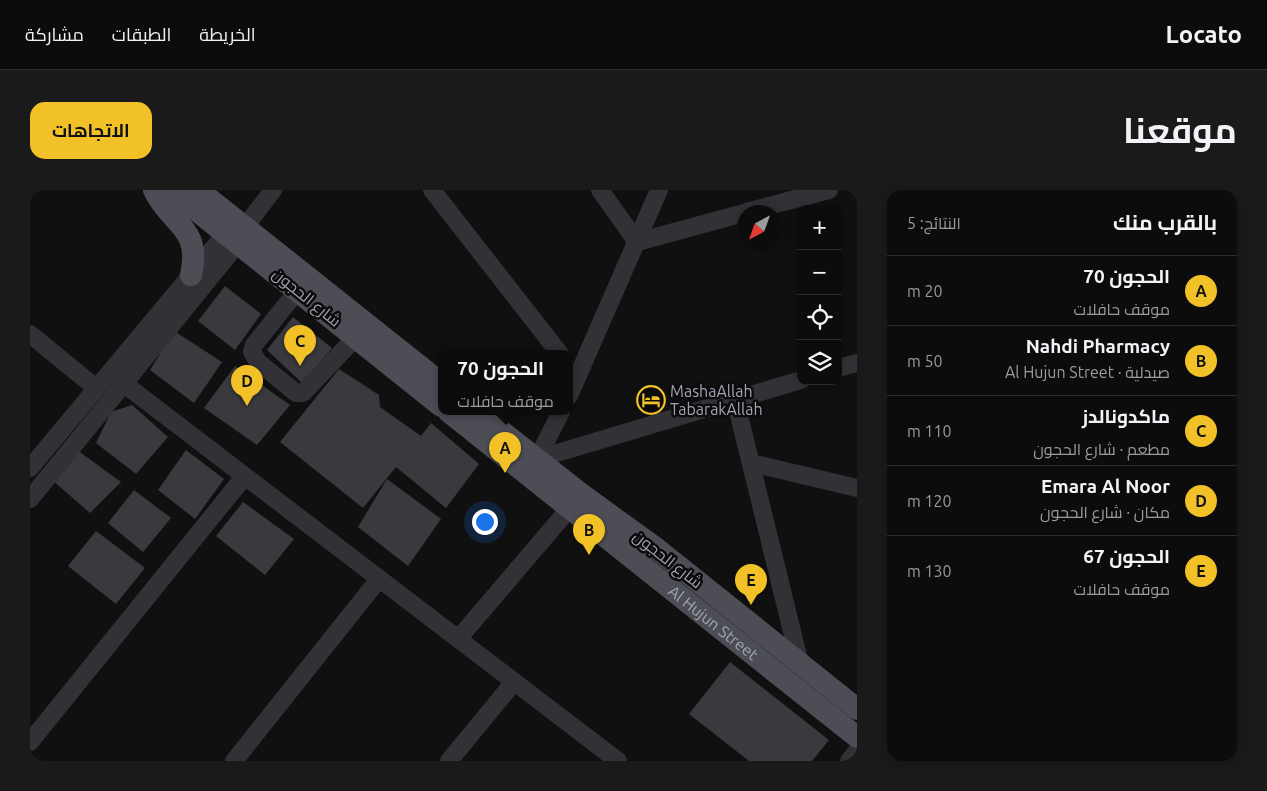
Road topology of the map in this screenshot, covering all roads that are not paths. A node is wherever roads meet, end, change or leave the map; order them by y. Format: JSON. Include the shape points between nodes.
{"nodes":[{"id":1,"x":154,"y":190,"type":"edge"},
{"id":2,"x":171,"y":190,"type":"edge"},
{"id":3,"x":198,"y":190,"type":"edge"},
{"id":4,"x":273,"y":190,"type":"edge"},
{"id":5,"x":432,"y":190,"type":"edge"},
{"id":6,"x":600,"y":190,"type":"edge"},
{"id":7,"x":659,"y":190,"type":"edge"},
{"id":8,"x":830,"y":190,"type":"edge"},
{"id":9,"x":775,"y":205,"type":"edge"},
{"id":10,"x":737,"y":215,"type":"edge"},
{"id":11,"x":237,"y":234,"type":"junction"},
{"id":12,"x":637,"y":242,"type":"junction"},
{"id":13,"x":191,"y":275,"type":"junction"},
{"id":14,"x":298,"y":290,"type":"junction"},
{"id":15,"x":30,"y":334,"type":"edge"},
{"id":16,"x":356,"y":336,"type":"junction"},
{"id":17,"x":557,"y":350,"type":"edge"},
{"id":18,"x":857,"y":363,"type":"edge"},
{"id":19,"x":842,"y":367,"type":"edge"},
{"id":20,"x":573,"y":372,"type":"edge"},
{"id":21,"x":438,"y":381,"type":"edge"},
{"id":22,"x":797,"y":381,"type":"edge"},
{"id":23,"x":123,"y":383,"type":"junction"},
{"id":24,"x":96,"y":388,"type":"junction"},
{"id":25,"x":735,"y":399,"type":"junction"},
{"id":26,"x":438,"y":404,"type":"edge"},
{"id":27,"x":453,"y":415,"type":"edge"},
{"id":28,"x":481,"y":415,"type":"edge"},
{"id":29,"x":559,"y":415,"type":"edge"},
{"id":30,"x":537,"y":459,"type":"junction"},
{"id":31,"x":751,"y":463,"type":"junction"},
{"id":32,"x":30,"y":468,"type":"edge"},
{"id":33,"x":244,"y":477,"type":"junction"},
{"id":34,"x":857,"y":488,"type":"edge"},
{"id":35,"x":30,"y":498,"type":"edge"},
{"id":36,"x":569,"y":509,"type":"junction"},
{"id":37,"x":379,"y":579,"type":"junction"},
{"id":38,"x":458,"y":639,"type":"junction"},
{"id":39,"x":800,"y":664,"type":"junction"},
{"id":40,"x":514,"y":682,"type":"junction"},
{"id":41,"x":857,"y":709,"type":"edge"},
{"id":42,"x":857,"y":737,"type":"edge"},
{"id":43,"x":30,"y":742,"type":"edge"},
{"id":44,"x":857,"y":750,"type":"edge"},
{"id":45,"x":234,"y":761,"type":"edge"},
{"id":46,"x":449,"y":761,"type":"edge"},
{"id":47,"x":618,"y":761,"type":"edge"},
{"id":48,"x":849,"y":761,"type":"edge"}],
"edges":[{"from":1,"to":13,"type":"main road","via":[[190,238],[194,256]]},
{"from":2,"to":11,"type":"main road","name":"شارع الحجون"},
{"from":3,"to":11,"type":"main road","name":"شارع الحجون"},
{"from":4,"to":11,"type":"street"},
{"from":5,"to":17,"type":"street"},
{"from":6,"to":12,"type":"street"},
{"from":7,"to":12,"type":"street"},
{"from":8,"to":9,"type":"street"},
{"from":10,"to":12,"type":"street"},
{"from":11,"to":13,"type":"street"},
{"from":11,"to":14,"type":"main road","name":"شارع الحجون"},
{"from":11,"to":21,"type":"main road","name":"شارع الحجون"},
{"from":11,"to":23,"type":"street"},
{"from":12,"to":20,"type":"street"},
{"from":13,"to":24,"type":"street"},
{"from":14,"to":16,"type":"main road","name":"شارع الحجون"},
{"from":14,"to":16,"type":"street","via":[[254,345],[252,352],[258,362],[296,393],[303,393]]},
{"from":15,"to":24,"type":"street"},
{"from":16,"to":26,"type":"main road","name":"شارع الحجون"},
{"from":18,"to":19,"type":"street"},
{"from":22,"to":25,"type":"street"},
{"from":23,"to":33,"type":"street"},
{"from":23,"to":35,"type":"street"},
{"from":24,"to":32,"type":"street"},
{"from":25,"to":30,"type":"street"},
{"from":25,"to":31,"type":"street"},
{"from":27,"to":36,"type":"main road"},
{"from":28,"to":30,"type":"main road","name":"شارع الحجون"},
{"from":29,"to":30,"type":"street"},
{"from":30,"to":39,"type":"main road","name":"شارع الحجون","via":[[658,550]]},
{"from":31,"to":34,"type":"street"},
{"from":31,"to":39,"type":"street"},
{"from":33,"to":37,"type":"street"},
{"from":33,"to":43,"type":"street"},
{"from":36,"to":38,"type":"street"},
{"from":36,"to":42,"type":"main road","name":"Al Hujun Street"},
{"from":37,"to":38,"type":"street"},
{"from":37,"to":45,"type":"street"},
{"from":38,"to":40,"type":"street"},
{"from":39,"to":41,"type":"main road","name":"شارع الحجون"},
{"from":40,"to":46,"type":"street"},
{"from":40,"to":47,"type":"street"},
{"from":44,"to":48,"type":"street"}]}
